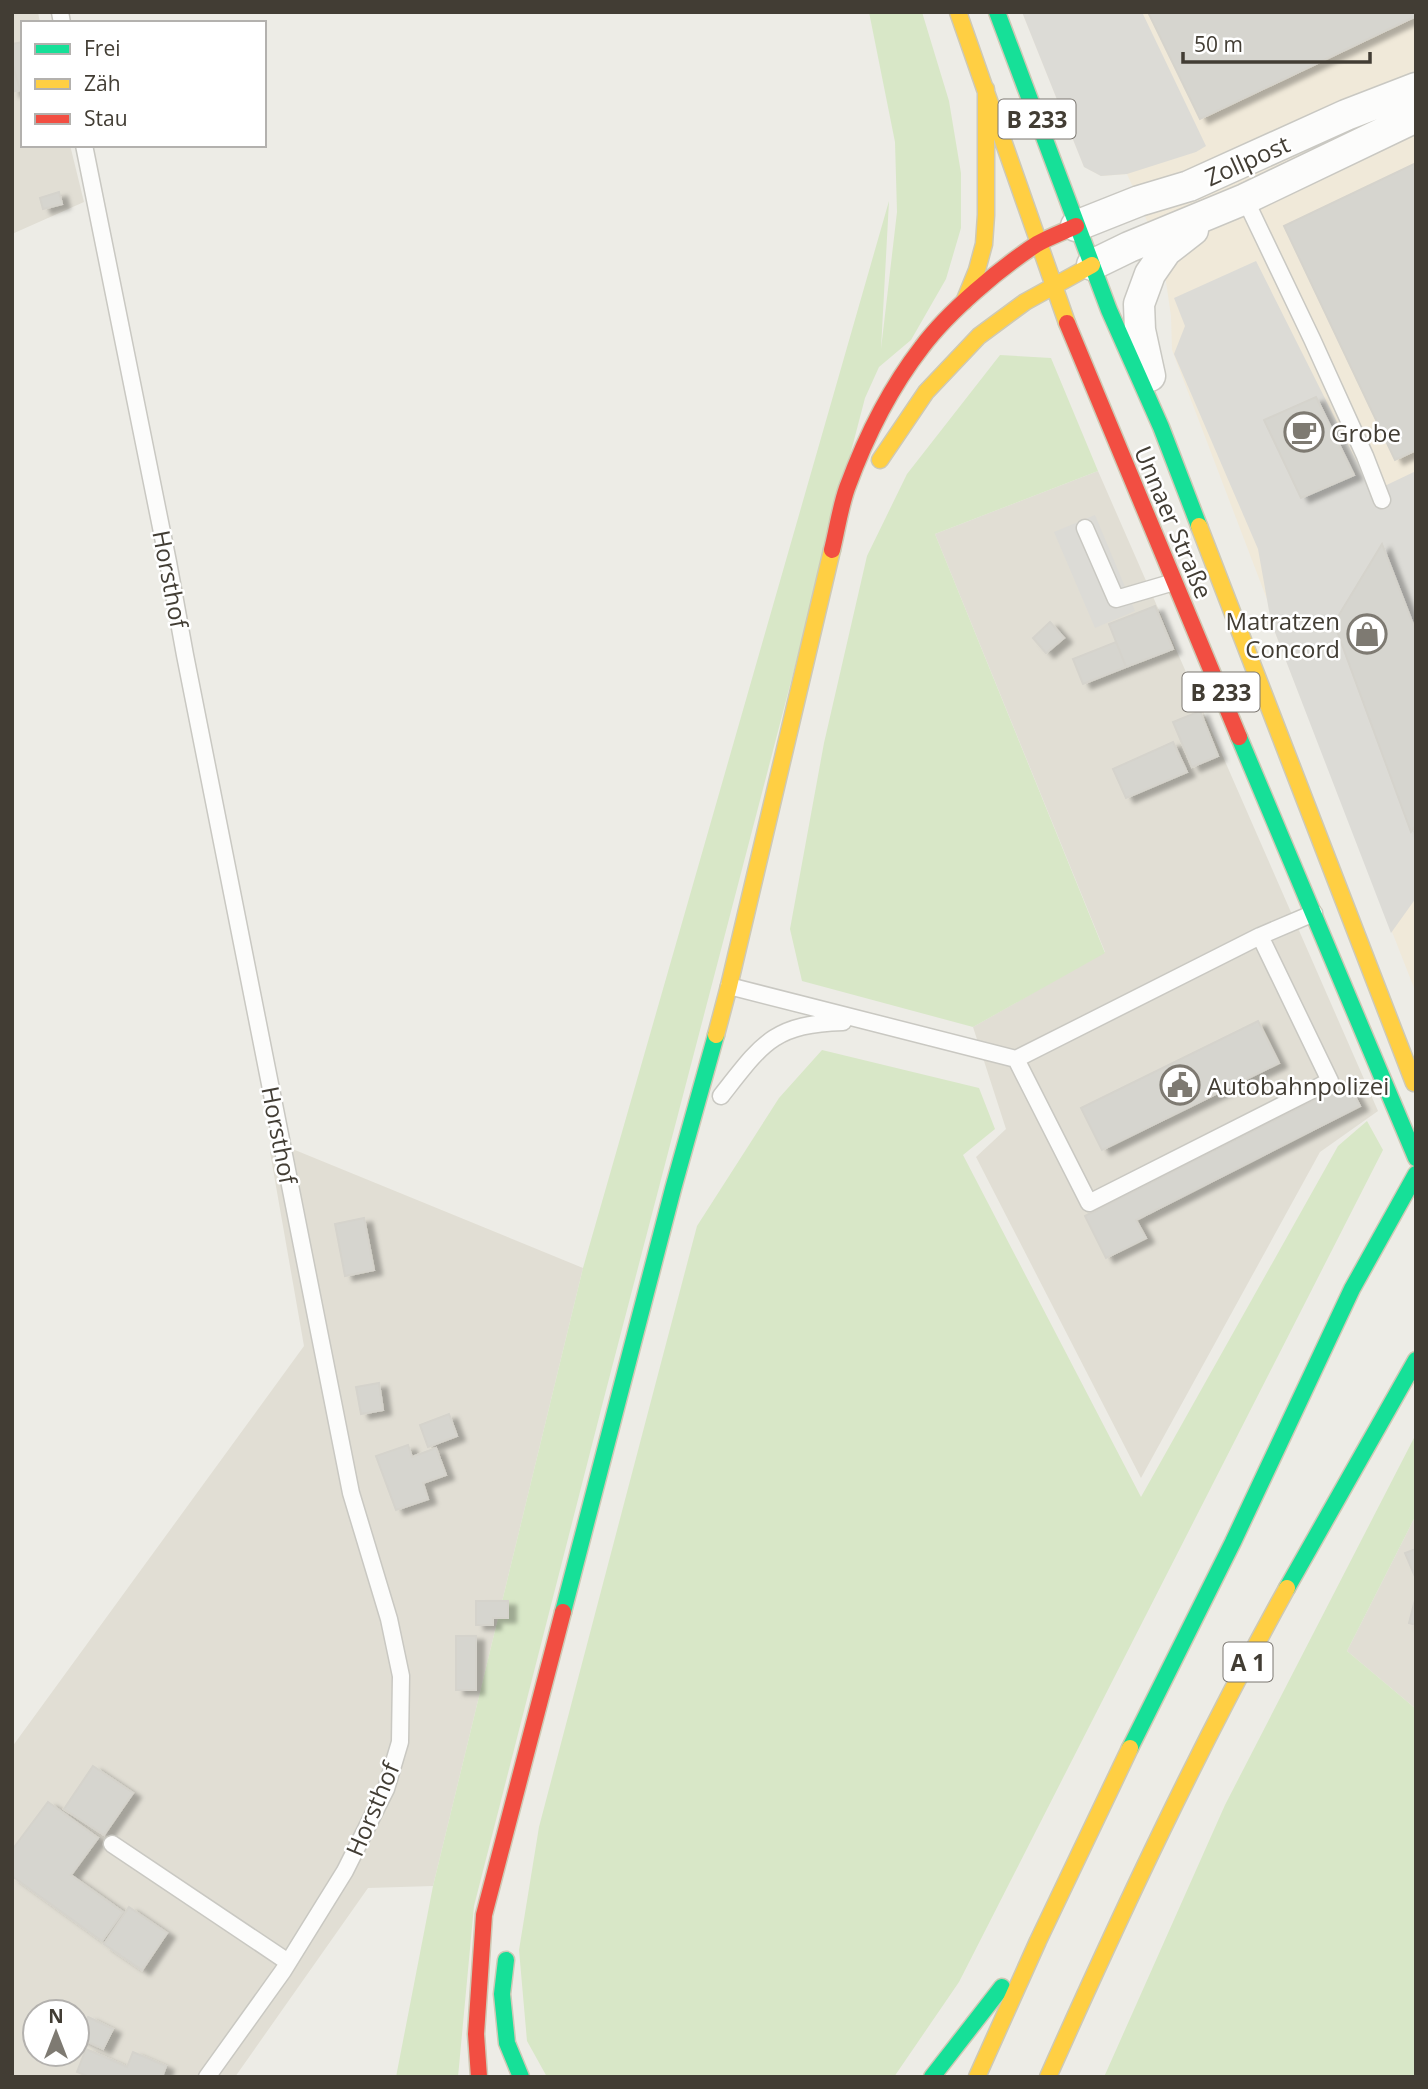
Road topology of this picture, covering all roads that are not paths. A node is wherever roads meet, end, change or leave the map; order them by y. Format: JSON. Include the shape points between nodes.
{"nodes":[{"id":1,"x":958,"y":12,"type":"edge"},
{"id":2,"x":997,"y":12,"type":"edge"},
{"id":3,"x":1416,"y":88,"type":"edge"},
{"id":4,"x":986,"y":89,"type":"junction"},
{"id":5,"x":1416,"y":117,"type":"edge"},
{"id":6,"x":84,"y":147,"type":"edge"},
{"id":7,"x":1245,"y":199,"type":"junction"},
{"id":8,"x":1214,"y":213,"type":"junction"},
{"id":9,"x":1076,"y":226,"type":"junction"},
{"id":10,"x":1039,"y":243,"type":"junction"},
{"id":11,"x":1092,"y":265,"type":"junction"},
{"id":12,"x":1053,"y":286,"type":"junction"},
{"id":13,"x":964,"y":302,"type":"junction"},
{"id":14,"x":1161,"y":427,"type":"junction"},
{"id":15,"x":876,"y":469,"type":"dead end"},
{"id":16,"x":1382,"y":500,"type":"dead end"},
{"id":17,"x":1085,"y":528,"type":"dead end"},
{"id":18,"x":1174,"y":582,"type":"junction"},
{"id":19,"x":1314,"y":912,"type":"junction"},
{"id":20,"x":1260,"y":936,"type":"junction"},
{"id":21,"x":729,"y":986,"type":"junction"},
{"id":22,"x":862,"y":1021,"type":"junction"},
{"id":23,"x":733,"y":1057,"type":"dead end"},
{"id":24,"x":1016,"y":1059,"type":"junction"},
{"id":25,"x":1416,"y":1088,"type":"edge"},
{"id":26,"x":719,"y":1102,"type":"joint"},
{"id":27,"x":1416,"y":1158,"type":"edge"},
{"id":28,"x":1416,"y":1174,"type":"edge"},
{"id":29,"x":1416,"y":1360,"type":"edge"},
{"id":30,"x":112,"y":1844,"type":"dead end"},
{"id":31,"x":1038,"y":1941,"type":"junction"},
{"id":32,"x":507,"y":1943,"type":"dead end"},
{"id":33,"x":288,"y":1962,"type":"junction"},
{"id":34,"x":1095,"y":1971,"type":"junction"},
{"id":35,"x":1076,"y":2050,"type":"dead end"},
{"id":36,"x":207,"y":2077,"type":"edge"},
{"id":37,"x":479,"y":2077,"type":"edge"},
{"id":38,"x":522,"y":2077,"type":"edge"},
{"id":39,"x":932,"y":2077,"type":"edge"},
{"id":40,"x":978,"y":2077,"type":"edge"},
{"id":41,"x":1048,"y":2077,"type":"edge"}],
"edges":[{"from":1,"to":4,"type":"main road","name":"Unnaer Straße","number":"B 233"},
{"from":2,"to":9,"type":"main road","name":"Unnaer Straße","number":"B 233"},
{"from":3,"to":9,"type":"street","name":"Zollpost","via":[[1189,186]]},
{"from":4,"to":10,"type":"main road","name":"Unnaer Straße","number":"B 233"},
{"from":4,"to":13,"type":"main road","via":[[984,244]]},
{"from":5,"to":7,"type":"street","name":"Zollpost"},
{"from":6,"to":33,"type":"lane","name":"Horsthof","via":[[351,1493],[401,1676],[400,1742],[386,1789],[345,1871]]},
{"from":7,"to":8,"type":"street","name":"Zollpost"},
{"from":7,"to":16,"type":"lane","name":"Zollpost"},
{"from":8,"to":11,"type":"street","name":"Zollpost"},
{"from":8,"to":14,"type":"street","name":"Zollpost","via":[[1166,251],[1150,274],[1139,304],[1140,330]]},
{"from":9,"to":10,"type":"main road"},
{"from":9,"to":11,"type":"main road","name":"Unnaer Straße","number":"B 233"},
{"from":10,"to":12,"type":"main road","name":"Unnaer Straße","number":"B 233"},
{"from":10,"to":13,"type":"main road"},
{"from":11,"to":12,"type":"main road"},
{"from":11,"to":14,"type":"main road","name":"Unnaer Straße","number":"B 233"},
{"from":12,"to":15,"type":"main road","via":[[979,336],[926,392]]},
{"from":12,"to":18,"type":"main road","name":"Unnaer Straße","number":"B 233"},
{"from":13,"to":21,"type":"main road","via":[[922,346],[890,396],[846,491]]},
{"from":14,"to":25,"type":"main road","name":"Unnaer Straße","number":"B 233"},
{"from":17,"to":18,"type":"lane","via":[[1116,599]]},
{"from":18,"to":19,"type":"main road","name":"Unnaer Straße","number":"B 233"},
{"from":19,"to":20,"type":"lane"},
{"from":19,"to":27,"type":"main road","name":"Unnaer Straße","number":"B 233"},
{"from":20,"to":24,"type":"lane"},
{"from":20,"to":24,"type":"lane","via":[[1330,1081],[1089,1203]]},
{"from":21,"to":22,"type":"lane"},
{"from":21,"to":37,"type":"main road","via":[[484,1915],[476,2034]]},
{"from":22,"to":24,"type":"lane"},
{"from":22,"to":26,"type":"lane","via":[[795,1027],[769,1040]]},
{"from":23,"to":26,"type":"main road"},
{"from":28,"to":31,"type":"main road","number":"A 1","via":[[1352,1289]]},
{"from":29,"to":34,"type":"main road","number":"A 1","via":[[1297,1569],[1185,1782]]},
{"from":30,"to":33,"type":"lane"},
{"from":31,"to":39,"type":"main road"},
{"from":31,"to":40,"type":"main road","number":"A 1"},
{"from":32,"to":38,"type":"main road","via":[[502,1994],[506,2031]]},
{"from":33,"to":36,"type":"lane","name":"Horsthof"},
{"from":34,"to":35,"type":"main road"},
{"from":34,"to":41,"type":"main road","number":"A 1"}]}
